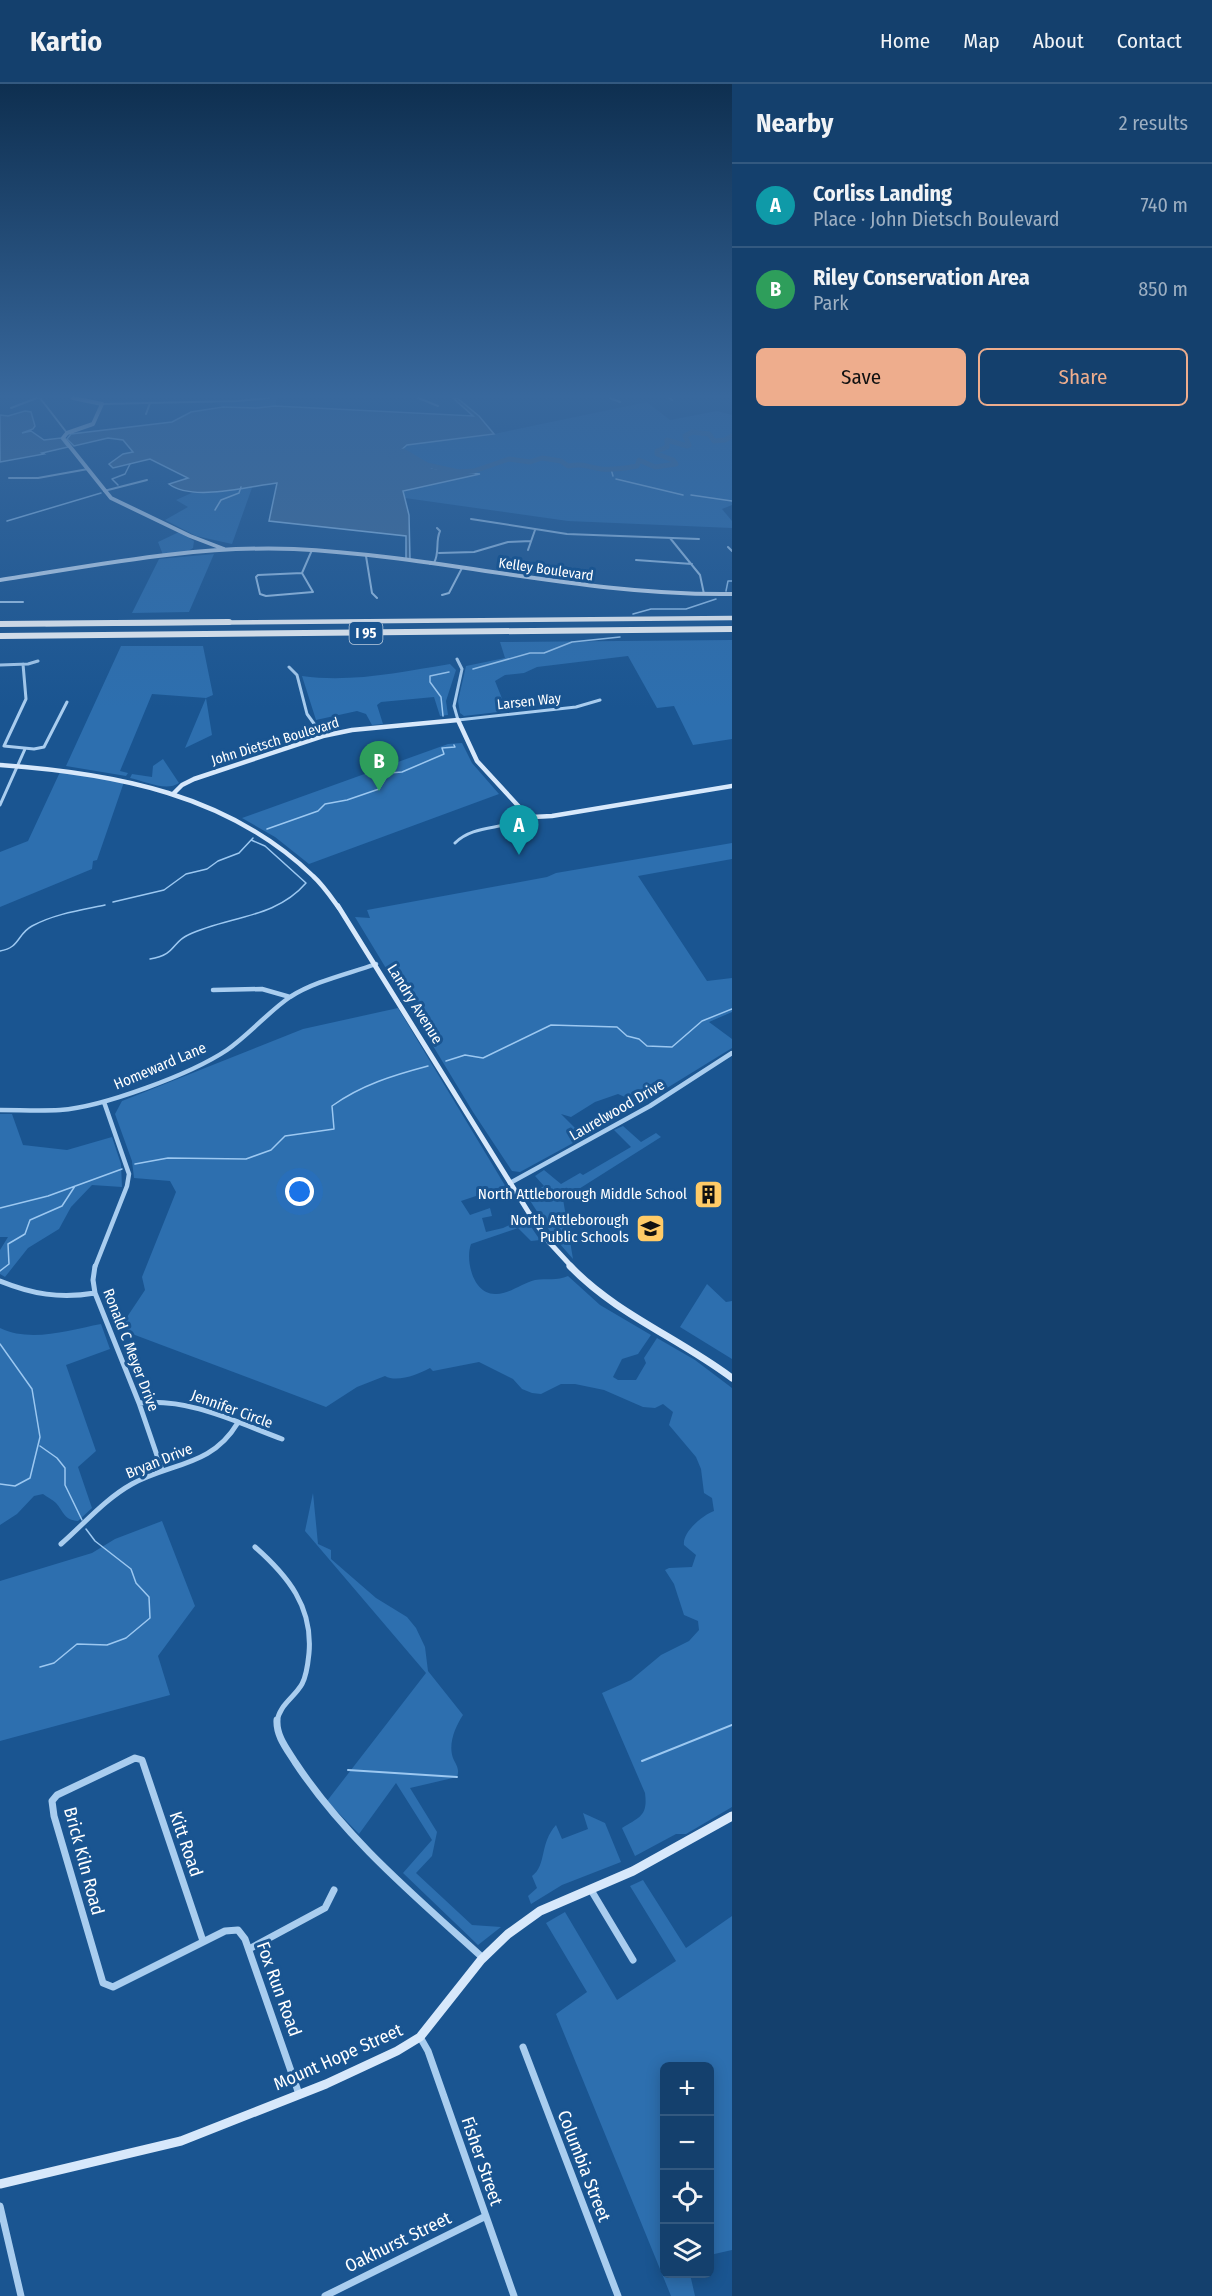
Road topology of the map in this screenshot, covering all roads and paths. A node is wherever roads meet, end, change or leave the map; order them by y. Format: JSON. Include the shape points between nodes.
{"nodes":[{"id":1,"x":119,"y":501,"type":"edge"},
{"id":2,"x":471,"y":519,"type":"dead end"},
{"id":3,"x":437,"y":528,"type":"dead end"},
{"id":4,"x":535,"y":530,"type":"junction"},
{"id":5,"x":194,"y":537,"type":"junction"},
{"id":6,"x":670,"y":538,"type":"junction"},
{"id":7,"x":699,"y":539,"type":"dead end"},
{"id":8,"x":531,"y":541,"type":"junction"},
{"id":9,"x":728,"y":547,"type":"dead end"},
{"id":10,"x":227,"y":550,"type":"junction"},
{"id":11,"x":312,"y":550,"type":"junction"},
{"id":12,"x":528,"y":550,"type":"dead end"},
{"id":13,"x":732,"y":551,"type":"edge"},
{"id":14,"x":189,"y":553,"type":"junction"},
{"id":15,"x":439,"y":553,"type":"junction"},
{"id":16,"x":366,"y":556,"type":"junction"},
{"id":17,"x":636,"y":560,"type":"dead end"},
{"id":18,"x":430,"y":564,"type":"junction"},
{"id":19,"x":692,"y":564,"type":"junction"},
{"id":20,"x":462,"y":568,"type":"junction"},
{"id":21,"x":302,"y":573,"type":"junction"},
{"id":22,"x":0,"y":580,"type":"edge"},
{"id":23,"x":704,"y":594,"type":"junction"},
{"id":24,"x":732,"y":594,"type":"edge"},
{"id":25,"x":442,"y":595,"type":"dead end"},
{"id":26,"x":377,"y":598,"type":"dead end"},
{"id":27,"x":0,"y":602,"type":"edge"},
{"id":28,"x":23,"y":602,"type":"dead end"},
{"id":29,"x":732,"y":618,"type":"edge"},
{"id":30,"x":0,"y":624,"type":"edge"},
{"id":31,"x":732,"y":629,"type":"edge"},
{"id":32,"x":0,"y":636,"type":"edge"},
{"id":33,"x":457,"y":659,"type":"dead end"},
{"id":34,"x":38,"y":661,"type":"dead end"},
{"id":35,"x":23,"y":664,"type":"junction"},
{"id":36,"x":0,"y":665,"type":"edge"},
{"id":37,"x":289,"y":667,"type":"dead end"},
{"id":38,"x":600,"y":700,"type":"dead end"},
{"id":39,"x":67,"y":702,"type":"dead end"},
{"id":40,"x":458,"y":720,"type":"junction"},
{"id":41,"x":323,"y":736,"type":"junction"},
{"id":42,"x":25,"y":749,"type":"junction"},
{"id":43,"x":0,"y":765,"type":"edge"},
{"id":44,"x":18,"y":766,"type":"junction"},
{"id":45,"x":732,"y":786,"type":"edge"},
{"id":46,"x":173,"y":794,"type":"junction"},
{"id":47,"x":0,"y":804,"type":"edge"},
{"id":48,"x":529,"y":815,"type":"junction"},
{"id":49,"x":455,"y":843,"type":"dead end"},
{"id":50,"x":376,"y":964,"type":"junction"},
{"id":51,"x":213,"y":990,"type":"dead end"},
{"id":52,"x":290,"y":997,"type":"junction"},
{"id":53,"x":732,"y":1053,"type":"edge"},
{"id":54,"x":104,"y":1102,"type":"junction"},
{"id":55,"x":0,"y":1110,"type":"edge"},
{"id":56,"x":510,"y":1183,"type":"junction"},
{"id":57,"x":0,"y":1281,"type":"edge"},
{"id":58,"x":95,"y":1293,"type":"junction"},
{"id":59,"x":732,"y":1378,"type":"edge"},
{"id":60,"x":139,"y":1403,"type":"junction"},
{"id":61,"x":237,"y":1424,"type":"junction"},
{"id":62,"x":282,"y":1439,"type":"dead end"},
{"id":63,"x":162,"y":1470,"type":"junction"},
{"id":64,"x":61,"y":1544,"type":"dead end"},
{"id":65,"x":255,"y":1547,"type":"dead end"},
{"id":66,"x":138,"y":1759,"type":"joint"},
{"id":67,"x":732,"y":1816,"type":"edge"},
{"id":68,"x":590,"y":1888,"type":"junction"},
{"id":69,"x":334,"y":1890,"type":"dead end"},
{"id":70,"x":203,"y":1941,"type":"junction"},
{"id":71,"x":249,"y":1949,"type":"junction"},
{"id":72,"x":483,"y":1958,"type":"junction"},
{"id":73,"x":633,"y":1960,"type":"dead end"},
{"id":74,"x":107,"y":1985,"type":"joint"},
{"id":75,"x":420,"y":2037,"type":"junction"},
{"id":76,"x":523,"y":2047,"type":"dead end"},
{"id":77,"x":299,"y":2094,"type":"junction"},
{"id":78,"x":0,"y":2184,"type":"edge"},
{"id":79,"x":0,"y":2206,"type":"edge"},
{"id":80,"x":486,"y":2216,"type":"junction"},
{"id":81,"x":21,"y":2296,"type":"edge"},
{"id":82,"x":325,"y":2296,"type":"edge"},
{"id":83,"x":513,"y":2296,"type":"edge"},
{"id":84,"x":618,"y":2296,"type":"edge"}],
"edges":[{"from":1,"to":5,"type":"street"},
{"from":2,"to":4,"type":"street"},
{"from":3,"to":15,"type":"street"},
{"from":4,"to":6,"type":"street"},
{"from":4,"to":8,"type":"street"},
{"from":5,"to":10,"type":"street"},
{"from":5,"to":14,"type":"street","via":[[197,547]]},
{"from":6,"to":7,"type":"street"},
{"from":6,"to":19,"type":"street"},
{"from":8,"to":12,"type":"street"},
{"from":8,"to":15,"type":"street","via":[[508,542],[474,552]]},
{"from":9,"to":13,"type":"street"},
{"from":10,"to":11,"type":"street","name":"Kelley Boulevard"},
{"from":10,"to":14,"type":"street","name":"Kelley Boulevard"},
{"from":11,"to":16,"type":"street","name":"Kelley Boulevard"},
{"from":11,"to":21,"type":"street"},
{"from":14,"to":22,"type":"street","name":"Kelley Boulevard"},
{"from":15,"to":18,"type":"street"},
{"from":16,"to":18,"type":"street","name":"Kelley Boulevard"},
{"from":16,"to":26,"type":"street","via":[[372,593]]},
{"from":17,"to":19,"type":"street"},
{"from":18,"to":20,"type":"street","name":"Kelley Boulevard"},
{"from":19,"to":23,"type":"street","via":[[701,577]]},
{"from":20,"to":23,"type":"street","name":"Kelley Boulevard","via":[[629,590]]},
{"from":20,"to":25,"type":"street","via":[[449,593]]},
{"from":21,"to":21,"type":"street","via":[[313,592],[266,596],[260,593],[256,577],[259,574]]},
{"from":23,"to":24,"type":"street","name":"Kelley Boulevard"},
{"from":27,"to":28,"type":"street"},
{"from":29,"to":30,"type":"highway","number":"I 95"},
{"from":31,"to":32,"type":"highway","number":"I 95"},
{"from":33,"to":40,"type":"street","via":[[462,669],[454,706]]},
{"from":34,"to":35,"type":"street"},
{"from":35,"to":36,"type":"street"},
{"from":35,"to":42,"type":"street","via":[[25,701],[3,746]]},
{"from":37,"to":41,"type":"street","via":[[297,675],[307,714]]},
{"from":38,"to":40,"type":"street","name":"Larsen Way","via":[[576,707]]},
{"from":39,"to":42,"type":"street","via":[[45,746]]},
{"from":40,"to":41,"type":"street","name":"John Dietsch Boulevard"},
{"from":40,"to":48,"type":"street","via":[[477,761]]},
{"from":41,"to":46,"type":"street","name":"John Dietsch Boulevard","via":[[194,779]]},
{"from":42,"to":44,"type":"street"},
{"from":43,"to":44,"type":"street","name":"Landry Avenue"},
{"from":44,"to":46,"type":"street","name":"Landry Avenue","via":[[117,777]]},
{"from":44,"to":47,"type":"street"},
{"from":45,"to":48,"type":"street","via":[[552,816]]},
{"from":46,"to":50,"type":"street","name":"Landry Avenue","via":[[245,825],[297,861],[335,901]]},
{"from":48,"to":49,"type":"street","via":[[521,821],[463,835]]},
{"from":50,"to":52,"type":"street","name":"Homeward Lane","via":[[330,978]]},
{"from":50,"to":56,"type":"street","name":"Landry Avenue"},
{"from":51,"to":52,"type":"street","via":[[257,987]]},
{"from":52,"to":54,"type":"street","name":"Homeward Lane","via":[[227,1050],[193,1068]]},
{"from":53,"to":56,"type":"street","name":"Laurelwood Drive","via":[[650,1106]]},
{"from":54,"to":55,"type":"street","name":"Homeward Lane","via":[[61,1110]]},
{"from":54,"to":58,"type":"street","name":"Ronald C Meyer Drive","via":[[129,1174],[95,1267]]},
{"from":56,"to":59,"type":"street","name":"Landry Avenue","via":[[544,1236],[589,1284]]},
{"from":57,"to":58,"type":"street","via":[[44,1297]]},
{"from":58,"to":60,"type":"street","name":"Ronald C Meyer Drive"},
{"from":60,"to":61,"type":"street","name":"Jennifer Circle","via":[[182,1403]]},
{"from":60,"to":63,"type":"street","name":"Ronald C Meyer Drive"},
{"from":61,"to":62,"type":"street","name":"Jennifer Circle"},
{"from":61,"to":63,"type":"street","name":"Bryan Drive","via":[[234,1433],[212,1452]]},
{"from":63,"to":64,"type":"street","name":"Bryan Drive","via":[[113,1497]]},
{"from":65,"to":72,"type":"street","via":[[297,1589],[309,1626],[303,1681],[280,1708],[278,1732],[308,1782],[345,1829]]},
{"from":66,"to":70,"type":"street","name":"Kitt Road","via":[[142,1760]]},
{"from":66,"to":74,"type":"street","name":"Brick Kiln Road","via":[[77,1784],[52,1801],[96,1962]]},
{"from":67,"to":68,"type":"street","name":"Mount Hope Street","via":[[633,1871]]},
{"from":68,"to":72,"type":"street","name":"Mount Hope Street","via":[[540,1911]]},
{"from":68,"to":73,"type":"street"},
{"from":69,"to":71,"type":"street","via":[[325,1908]]},
{"from":70,"to":71,"type":"street","name":"Fox Run Road","via":[[238,1930]]},
{"from":70,"to":74,"type":"street","name":"Fox Run Road","via":[[129,1980],[112,1987]]},
{"from":71,"to":77,"type":"street","name":"Fox Run Road"},
{"from":72,"to":75,"type":"street","name":"Mount Hope Street"},
{"from":75,"to":77,"type":"street","name":"Mount Hope Street","via":[[362,2068]]},
{"from":75,"to":80,"type":"street","name":"Fisher Street"},
{"from":76,"to":84,"type":"street","name":"Columbia Street"},
{"from":77,"to":78,"type":"street","name":"Mount Hope Street","via":[[165,2146]]},
{"from":79,"to":81,"type":"street"},
{"from":80,"to":82,"type":"street","name":"Oakhurst Street"},
{"from":80,"to":83,"type":"street","name":"Fisher Street"}]}
